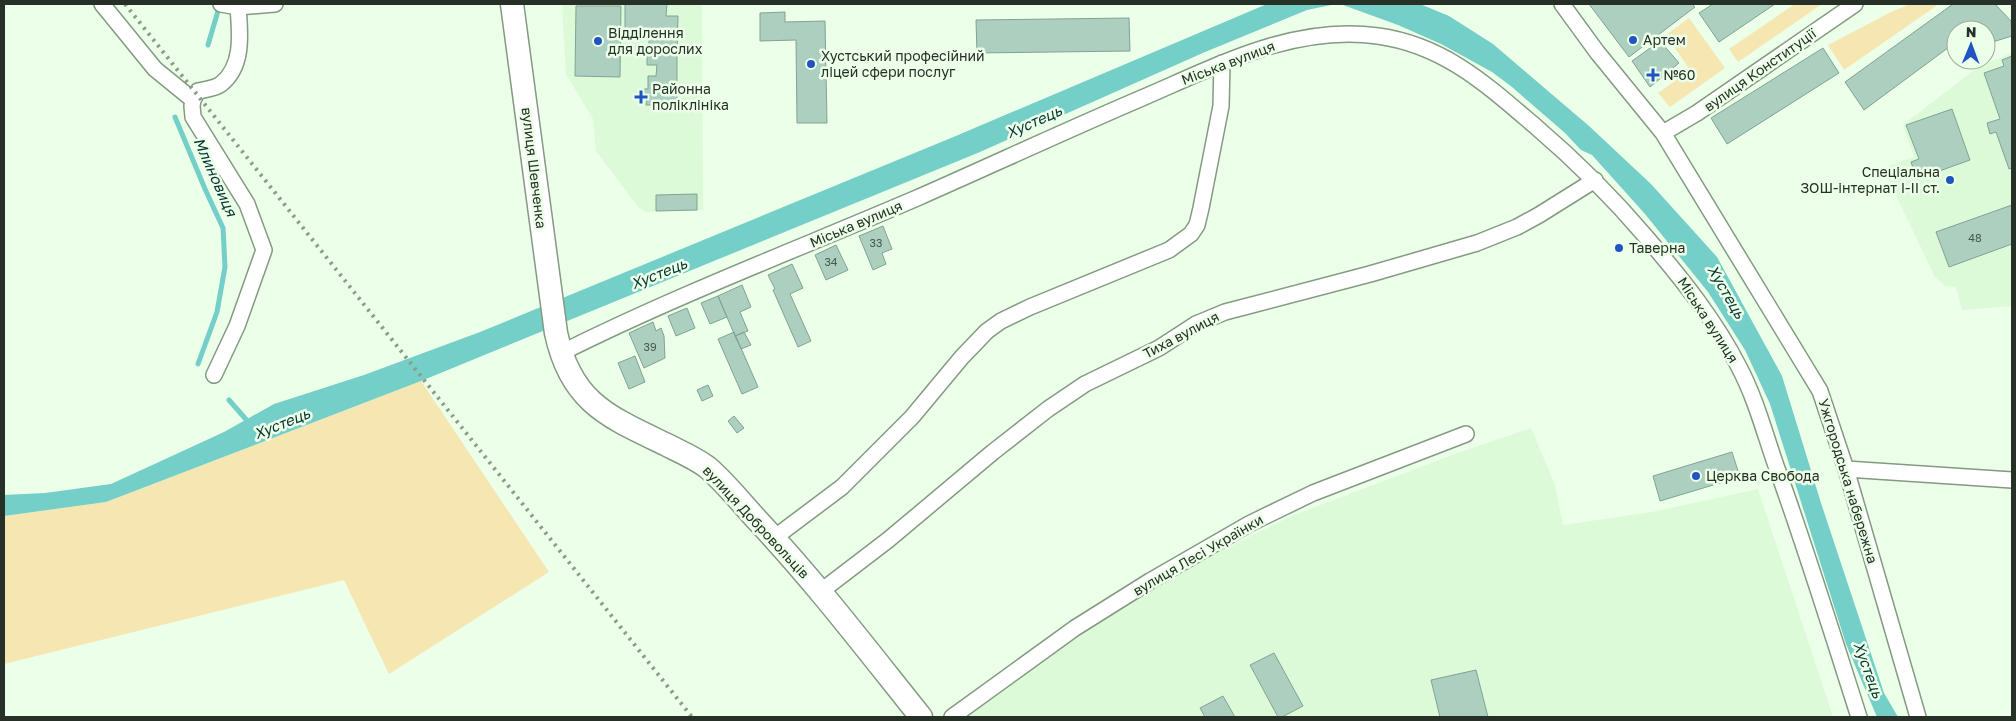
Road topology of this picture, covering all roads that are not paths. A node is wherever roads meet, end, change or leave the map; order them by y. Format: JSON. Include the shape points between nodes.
{"nodes":[{"id":1,"x":102,"y":4,"type":"edge"},
{"id":2,"x":275,"y":4,"type":"edge"},
{"id":3,"x":512,"y":4,"type":"edge"},
{"id":4,"x":1562,"y":4,"type":"edge"},
{"id":5,"x":1855,"y":4,"type":"edge"},
{"id":6,"x":227,"y":5,"type":"edge"},
{"id":7,"x":1222,"y":64,"type":"junction"},
{"id":8,"x":193,"y":100,"type":"junction"},
{"id":9,"x":1663,"y":133,"type":"junction"},
{"id":10,"x":1595,"y":180,"type":"junction"},
{"id":11,"x":559,"y":343,"type":"junction"},
{"id":12,"x":214,"y":375,"type":"dead end"},
{"id":13,"x":1466,"y":434,"type":"dead end"},
{"id":14,"x":1846,"y":469,"type":"junction"},
{"id":15,"x":2012,"y":480,"type":"edge"},
{"id":16,"x":774,"y":538,"type":"junction"},
{"id":17,"x":820,"y":592,"type":"junction"},
{"id":18,"x":921,"y":717,"type":"edge"},
{"id":19,"x":952,"y":717,"type":"edge"},
{"id":20,"x":1859,"y":717,"type":"edge"},
{"id":21,"x":1918,"y":717,"type":"edge"}],
"edges":[{"from":1,"to":8,"type":"street","via":[[155,69]]},
{"from":2,"to":6,"type":"street"},
{"from":3,"to":11,"type":"main road","name":"вулиця Шевченка"},
{"from":4,"to":9,"type":"street","name":"Ужгородська набережна"},
{"from":5,"to":9,"type":"street","name":"вулиця Конституції"},
{"from":6,"to":8,"type":"street","via":[[240,27],[234,70],[220,86],[198,91]]},
{"from":7,"to":10,"type":"street","name":"Міська вулиця","via":[[1309,36],[1374,35],[1416,45],[1455,62],[1479,78]]},
{"from":7,"to":11,"type":"street","name":"Міська вулиця","via":[[651,311]]},
{"from":7,"to":16,"type":"street","via":[[1221,106],[1201,208],[1191,234],[1169,250],[1030,307],[987,331],[912,417],[842,487]]},
{"from":8,"to":12,"type":"street","via":[[193,117],[247,204],[264,250],[238,326]]},
{"from":9,"to":14,"type":"street","name":"Ужгородська набережна","via":[[1820,391]]},
{"from":10,"to":17,"type":"street","name":"Тиха вулиця","via":[[1532,219],[1477,244],[1225,312],[1196,324],[1159,348],[1085,384],[1048,409]]},
{"from":10,"to":20,"type":"street","name":"Міська вулиця","via":[[1685,282],[1740,369],[1793,512]]},
{"from":11,"to":16,"type":"main road","name":"вулиця Добровольців","via":[[578,386],[592,403],[608,415],[707,467]]},
{"from":13,"to":19,"type":"street","name":"вулиця Лесі Українки","via":[[1313,493],[1249,524],[1150,580],[1075,628]]},
{"from":14,"to":15,"type":"street"},
{"from":14,"to":21,"type":"street","name":"Ужгородська набережна"},
{"from":16,"to":17,"type":"main road","name":"вулиця Добровольців"},
{"from":17,"to":18,"type":"main road","name":"вулиця Добровольців"}]}
